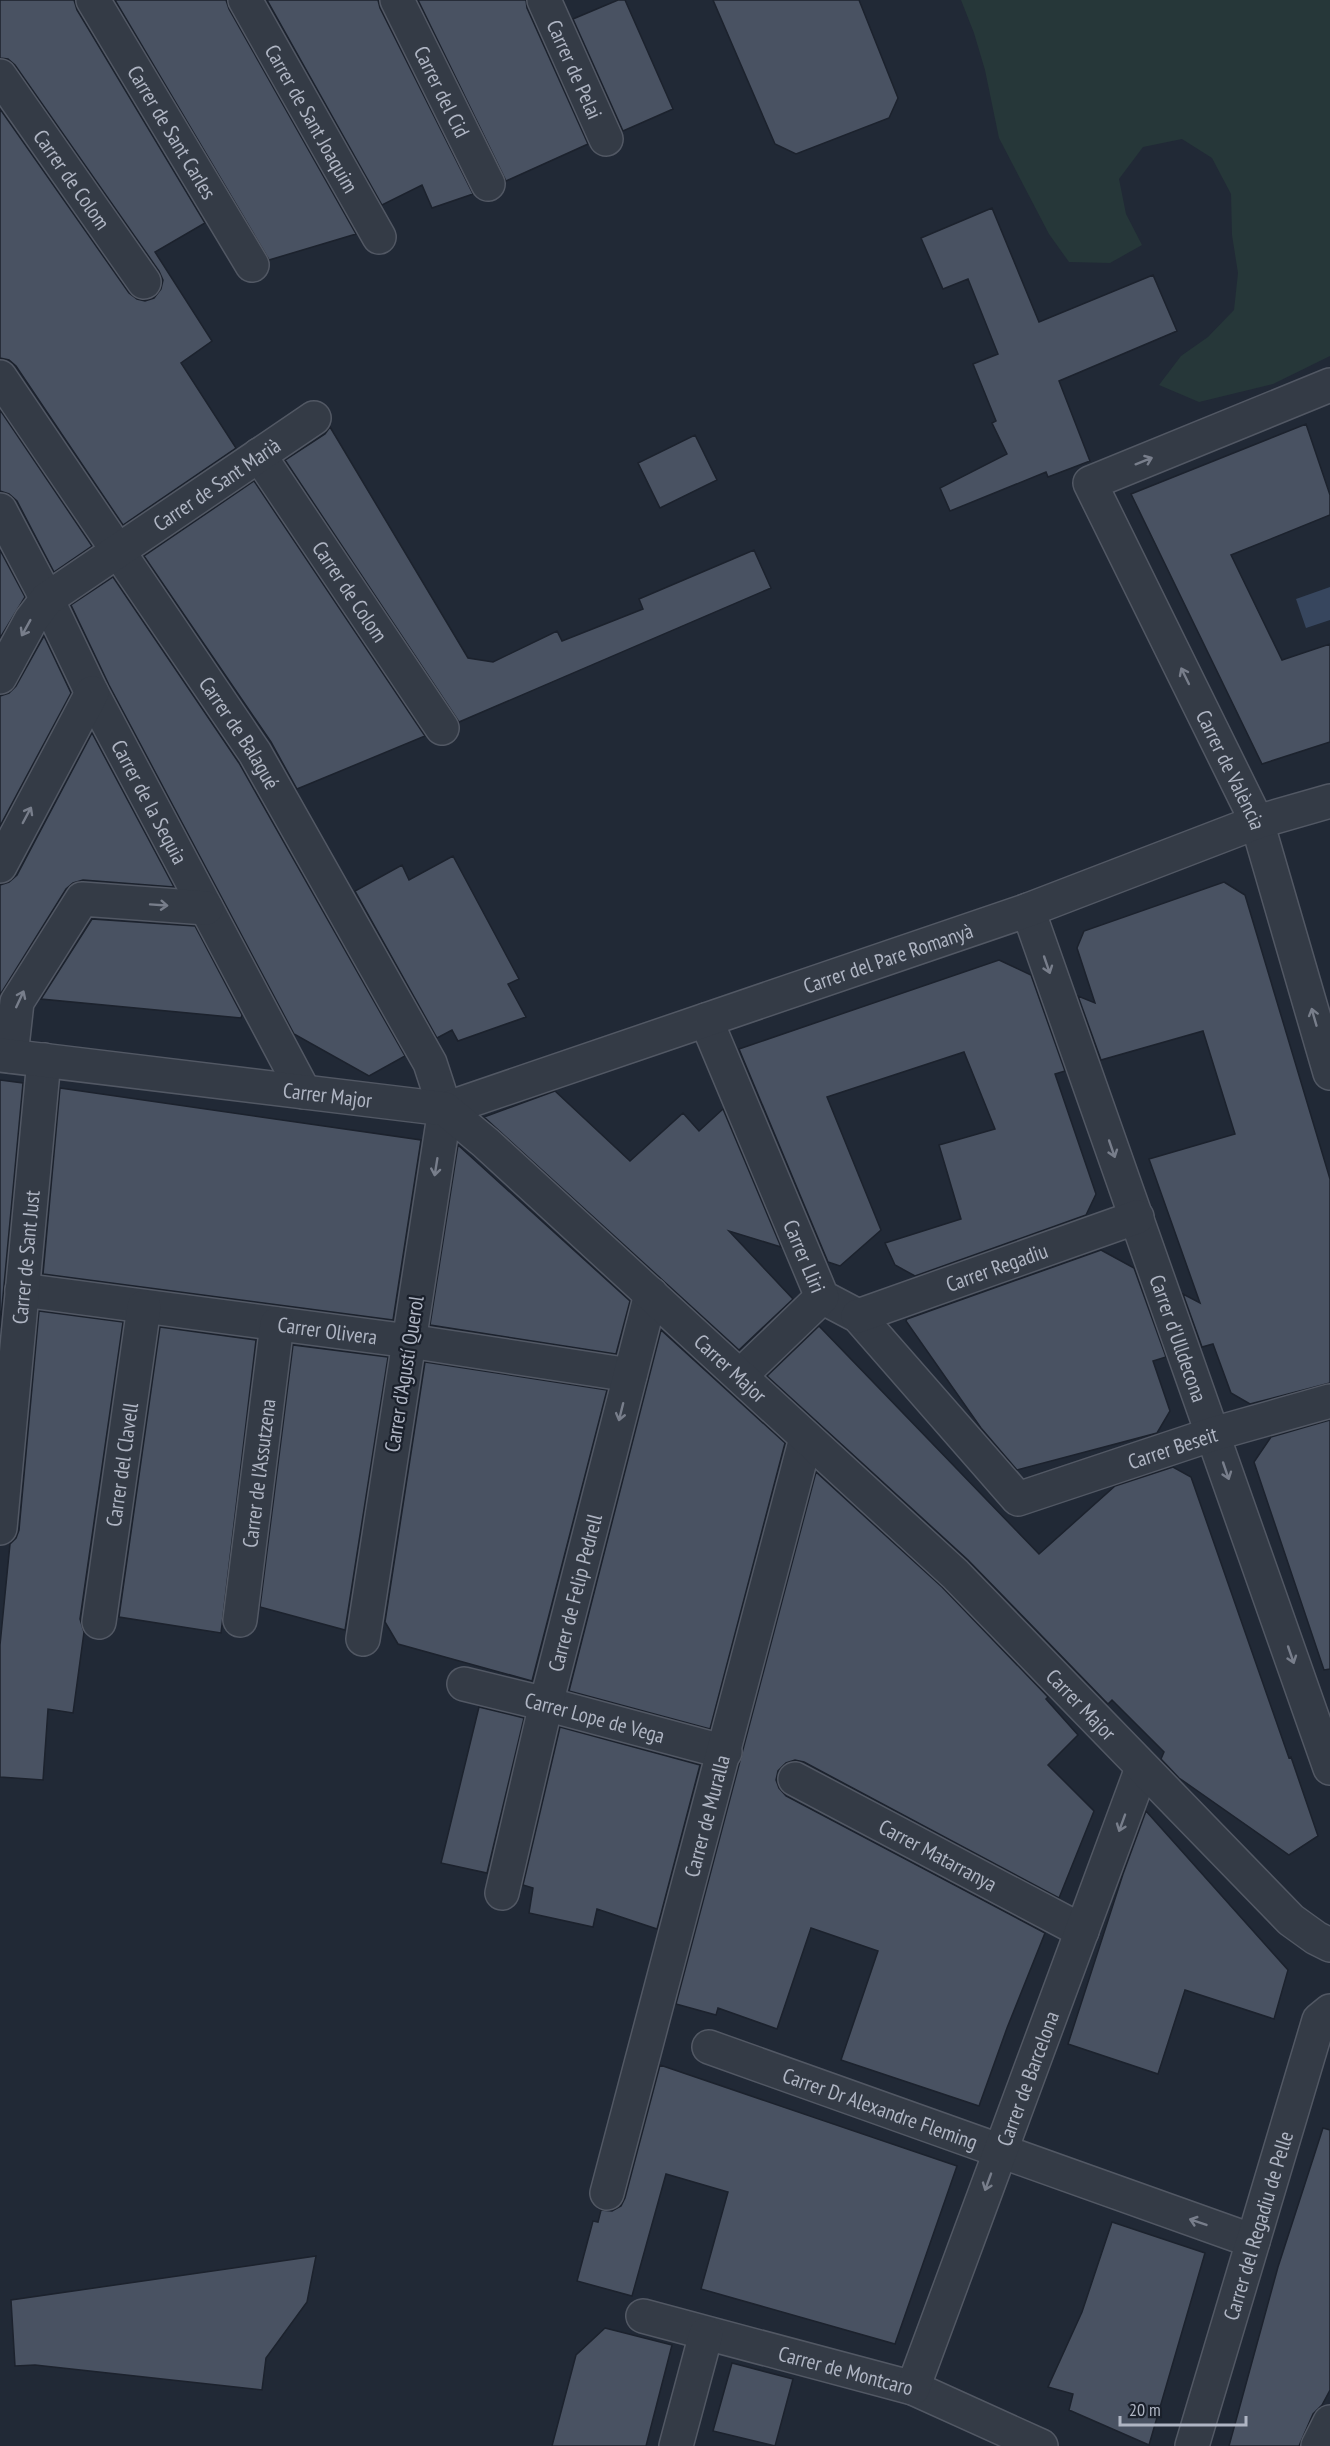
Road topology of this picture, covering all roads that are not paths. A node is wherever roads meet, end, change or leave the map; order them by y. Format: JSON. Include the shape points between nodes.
{"nodes":[{"id":1,"x":93,"y":0,"type":"edge"},
{"id":2,"x":244,"y":0,"type":"edge"},
{"id":3,"x":397,"y":0,"type":"edge"},
{"id":4,"x":544,"y":0,"type":"edge"},
{"id":5,"x":0,"y":76,"type":"edge"},
{"id":6,"x":606,"y":139,"type":"dead end"},
{"id":7,"x":488,"y":184,"type":"dead end"},
{"id":8,"x":379,"y":237,"type":"dead end"},
{"id":9,"x":252,"y":265,"type":"dead end"},
{"id":10,"x":144,"y":282,"type":"dead end"},
{"id":11,"x":0,"y":376,"type":"edge"},
{"id":12,"x":1330,"y":386,"type":"edge"},
{"id":13,"x":314,"y":418,"type":"dead end"},
{"id":14,"x":259,"y":454,"type":"junction"},
{"id":15,"x":0,"y":510,"type":"edge"},
{"id":16,"x":118,"y":550,"type":"junction"},
{"id":17,"x":47,"y":599,"type":"junction"},
{"id":18,"x":0,"y":677,"type":"edge"},
{"id":19,"x":92,"y":693,"type":"junction"},
{"id":20,"x":442,"y":728,"type":"dead end"},
{"id":21,"x":1330,"y":801,"type":"edge"},
{"id":22,"x":1257,"y":822,"type":"junction"},
{"id":23,"x":0,"y":866,"type":"edge"},
{"id":24,"x":206,"y":908,"type":"junction"},
{"id":25,"x":1028,"y":910,"type":"junction"},
{"id":26,"x":706,"y":1020,"type":"junction"},
{"id":27,"x":6,"y":1056,"type":"edge"},
{"id":28,"x":44,"y":1060,"type":"junction"},
{"id":29,"x":1330,"y":1073,"type":"edge"},
{"id":30,"x":304,"y":1092,"type":"junction"},
{"id":31,"x":445,"y":1109,"type":"junction"},
{"id":32,"x":1137,"y":1217,"type":"junction"},
{"id":33,"x":22,"y":1290,"type":"junction"},
{"id":34,"x":651,"y":1294,"type":"junction"},
{"id":35,"x":822,"y":1297,"type":"junction"},
{"id":36,"x":144,"y":1307,"type":"junction"},
{"id":37,"x":858,"y":1316,"type":"junction"},
{"id":38,"x":277,"y":1324,"type":"junction"},
{"id":39,"x":409,"y":1341,"type":"junction"},
{"id":40,"x":630,"y":1374,"type":"junction"},
{"id":41,"x":740,"y":1376,"type":"junction"},
{"id":42,"x":1330,"y":1401,"type":"edge"},
{"id":43,"x":1213,"y":1434,"type":"junction"},
{"id":44,"x":806,"y":1438,"type":"junction"},
{"id":45,"x":1018,"y":1499,"type":"joint"},
{"id":46,"x":0,"y":1528,"type":"edge"},
{"id":47,"x":240,"y":1620,"type":"dead end"},
{"id":48,"x":99,"y":1622,"type":"dead end"},
{"id":49,"x":363,"y":1639,"type":"dead end"},
{"id":50,"x":464,"y":1684,"type":"dead end"},
{"id":51,"x":546,"y":1704,"type":"junction"},
{"id":52,"x":725,"y":1752,"type":"junction"},
{"id":53,"x":1142,"y":1768,"type":"junction"},
{"id":54,"x":1330,"y":1768,"type":"edge"},
{"id":55,"x":795,"y":1779,"type":"dead end"},
{"id":56,"x":502,"y":1893,"type":"dead end"},
{"id":57,"x":1082,"y":1931,"type":"junction"},
{"id":58,"x":1330,"y":1945,"type":"edge"},
{"id":59,"x":1330,"y":2012,"type":"edge"},
{"id":60,"x":709,"y":2047,"type":"dead end"},
{"id":61,"x":999,"y":2151,"type":"junction"},
{"id":62,"x":607,"y":2193,"type":"dead end"},
{"id":63,"x":1253,"y":2241,"type":"junction"},
{"id":64,"x":643,"y":2316,"type":"dead end"},
{"id":65,"x":706,"y":2334,"type":"junction"},
{"id":66,"x":913,"y":2388,"type":"junction"},
{"id":67,"x":1330,"y":2422,"type":"edge"},
{"id":68,"x":676,"y":2446,"type":"edge"},
{"id":69,"x":1041,"y":2446,"type":"edge"},
{"id":70,"x":1192,"y":2446,"type":"edge"},
{"id":71,"x":1318,"y":2446,"type":"edge"}],
"edges":[{"from":1,"to":9,"type":"street","name":"Carrer de Sant Carles"},
{"from":2,"to":8,"type":"street","name":"Carrer de Sant Joaquim"},
{"from":3,"to":7,"type":"street","name":"Carrer del Cid"},
{"from":4,"to":6,"type":"street","name":"Carrer de Pelai"},
{"from":5,"to":10,"type":"street","name":"Carrer de Colom"},
{"from":11,"to":16,"type":"street","name":"Carrer de Balagué"},
{"from":22,"to":12,"type":"street","name":"Carrer de València","one_way":true,"via":[[1090,483]]},
{"from":13,"to":14,"type":"street","name":"Carrer de Sant Marià"},
{"from":14,"to":16,"type":"street","name":"Carrer de Sant Marià"},
{"from":14,"to":20,"type":"street","name":"Carrer de Colom"},
{"from":15,"to":17,"type":"street","name":"Carrer de la Sequia"},
{"from":16,"to":17,"type":"street","name":"Carrer de Sant Marià"},
{"from":16,"to":31,"type":"street","name":"Carrer de Balagué","via":[[255,753],[430,1063]]},
{"from":17,"to":18,"type":"street","name":"Carrer de Sant Marià","one_way":true},
{"from":17,"to":19,"type":"street","name":"Carrer de la Sequia"},
{"from":23,"to":19,"type":"street","one_way":true},
{"from":19,"to":24,"type":"street","name":"Carrer de la Sequia"},
{"from":21,"to":22,"type":"street","name":"Carrer del Pare Romanyà"},
{"from":22,"to":25,"type":"street","name":"Carrer del Pare Romanyà"},
{"from":29,"to":22,"type":"street","name":"Carrer de València","one_way":true},
{"from":27,"to":24,"type":"street","one_way":true,"via":[[17,1002],[82,899]]},
{"from":24,"to":30,"type":"street","name":"Carrer de la Sequia"},
{"from":25,"to":26,"type":"street","name":"Carrer del Pare Romanyà"},
{"from":25,"to":32,"type":"street","name":"Carrer d'Ulldecona","one_way":true},
{"from":26,"to":31,"type":"street","name":"Carrer del Pare Romanyà"},
{"from":26,"to":35,"type":"street","name":"Carrer Lliri"},
{"from":27,"to":28,"type":"street","name":"Carrer Major"},
{"from":28,"to":30,"type":"street","name":"Carrer Major"},
{"from":28,"to":33,"type":"street","name":"Carrer de Sant Just"},
{"from":30,"to":31,"type":"street","name":"Carrer Major"},
{"from":31,"to":34,"type":"street","name":"Carrer Major"},
{"from":31,"to":39,"type":"street","name":"Carrer d'Agustí Querol","one_way":true},
{"from":32,"to":37,"type":"street","name":"Carrer Regadiu"},
{"from":32,"to":43,"type":"street","name":"Carrer d'Ulldecona"},
{"from":33,"to":36,"type":"street","name":"Carrer Olivera"},
{"from":33,"to":46,"type":"street","name":"Carrer de Sant Just"},
{"from":34,"to":40,"type":"street","name":"Carrer de Felip Pedrell"},
{"from":34,"to":41,"type":"street","name":"Carrer Major"},
{"from":35,"to":37,"type":"street","name":"Carrer Lliri"},
{"from":35,"to":41,"type":"street"},
{"from":36,"to":38,"type":"street","name":"Carrer Olivera"},
{"from":36,"to":48,"type":"street","name":"Carrer del Clavell"},
{"from":37,"to":45,"type":"street","name":"Carrer Lliri"},
{"from":38,"to":39,"type":"street","name":"Carrer Olivera"},
{"from":38,"to":47,"type":"street","name":"Carrer de l'Assutzena"},
{"from":39,"to":40,"type":"street","name":"Carrer Olivera"},
{"from":39,"to":49,"type":"street","name":"Carrer d'Agustí Querol"},
{"from":40,"to":51,"type":"street","name":"Carrer de Felip Pedrell","one_way":true},
{"from":41,"to":44,"type":"street","name":"Carrer Major"},
{"from":42,"to":43,"type":"street","name":"Carrer Beseit"},
{"from":43,"to":45,"type":"street","name":"Carrer Beseit"},
{"from":43,"to":54,"type":"street","name":"Carrer d'Ulldecona","one_way":true},
{"from":44,"to":52,"type":"street","name":"Carrer de Muralla"},
{"from":44,"to":53,"type":"street","name":"Carrer Major","via":[[955,1574]]},
{"from":50,"to":51,"type":"street","name":"Carrer Lope de Vega"},
{"from":51,"to":52,"type":"street","name":"Carrer Lope de Vega"},
{"from":51,"to":56,"type":"street","name":"Carrer de Felip Pedrell"},
{"from":52,"to":62,"type":"street","name":"Carrer de Muralla"},
{"from":53,"to":57,"type":"street","name":"Carrer de Barcelona","one_way":true},
{"from":53,"to":58,"type":"street","name":"Carrer Major","via":[[1291,1920]]},
{"from":55,"to":57,"type":"street","name":"Carrer Matarranya"},
{"from":57,"to":61,"type":"street","name":"Carrer de Barcelona"},
{"from":59,"to":63,"type":"street","name":"Carrer del Regadiu de Pelle","via":[[1319,2020]]},
{"from":60,"to":61,"type":"street","name":"Carrer Dr Alexandre Fleming"},
{"from":63,"to":61,"type":"street","name":"Carrer Dr Alexandre Fleming","one_way":true},
{"from":61,"to":66,"type":"street","name":"Carrer de Barcelona","one_way":true},
{"from":63,"to":70,"type":"street","name":"Carrer del Regadiu de Pelle"},
{"from":64,"to":65,"type":"street","name":"Carrer de Montcaro"},
{"from":65,"to":66,"type":"street","name":"Carrer de Montcaro"},
{"from":65,"to":68,"type":"street"},
{"from":66,"to":69,"type":"street","name":"Carrer de Montcaro"},
{"from":67,"to":71,"type":"street"}]}
